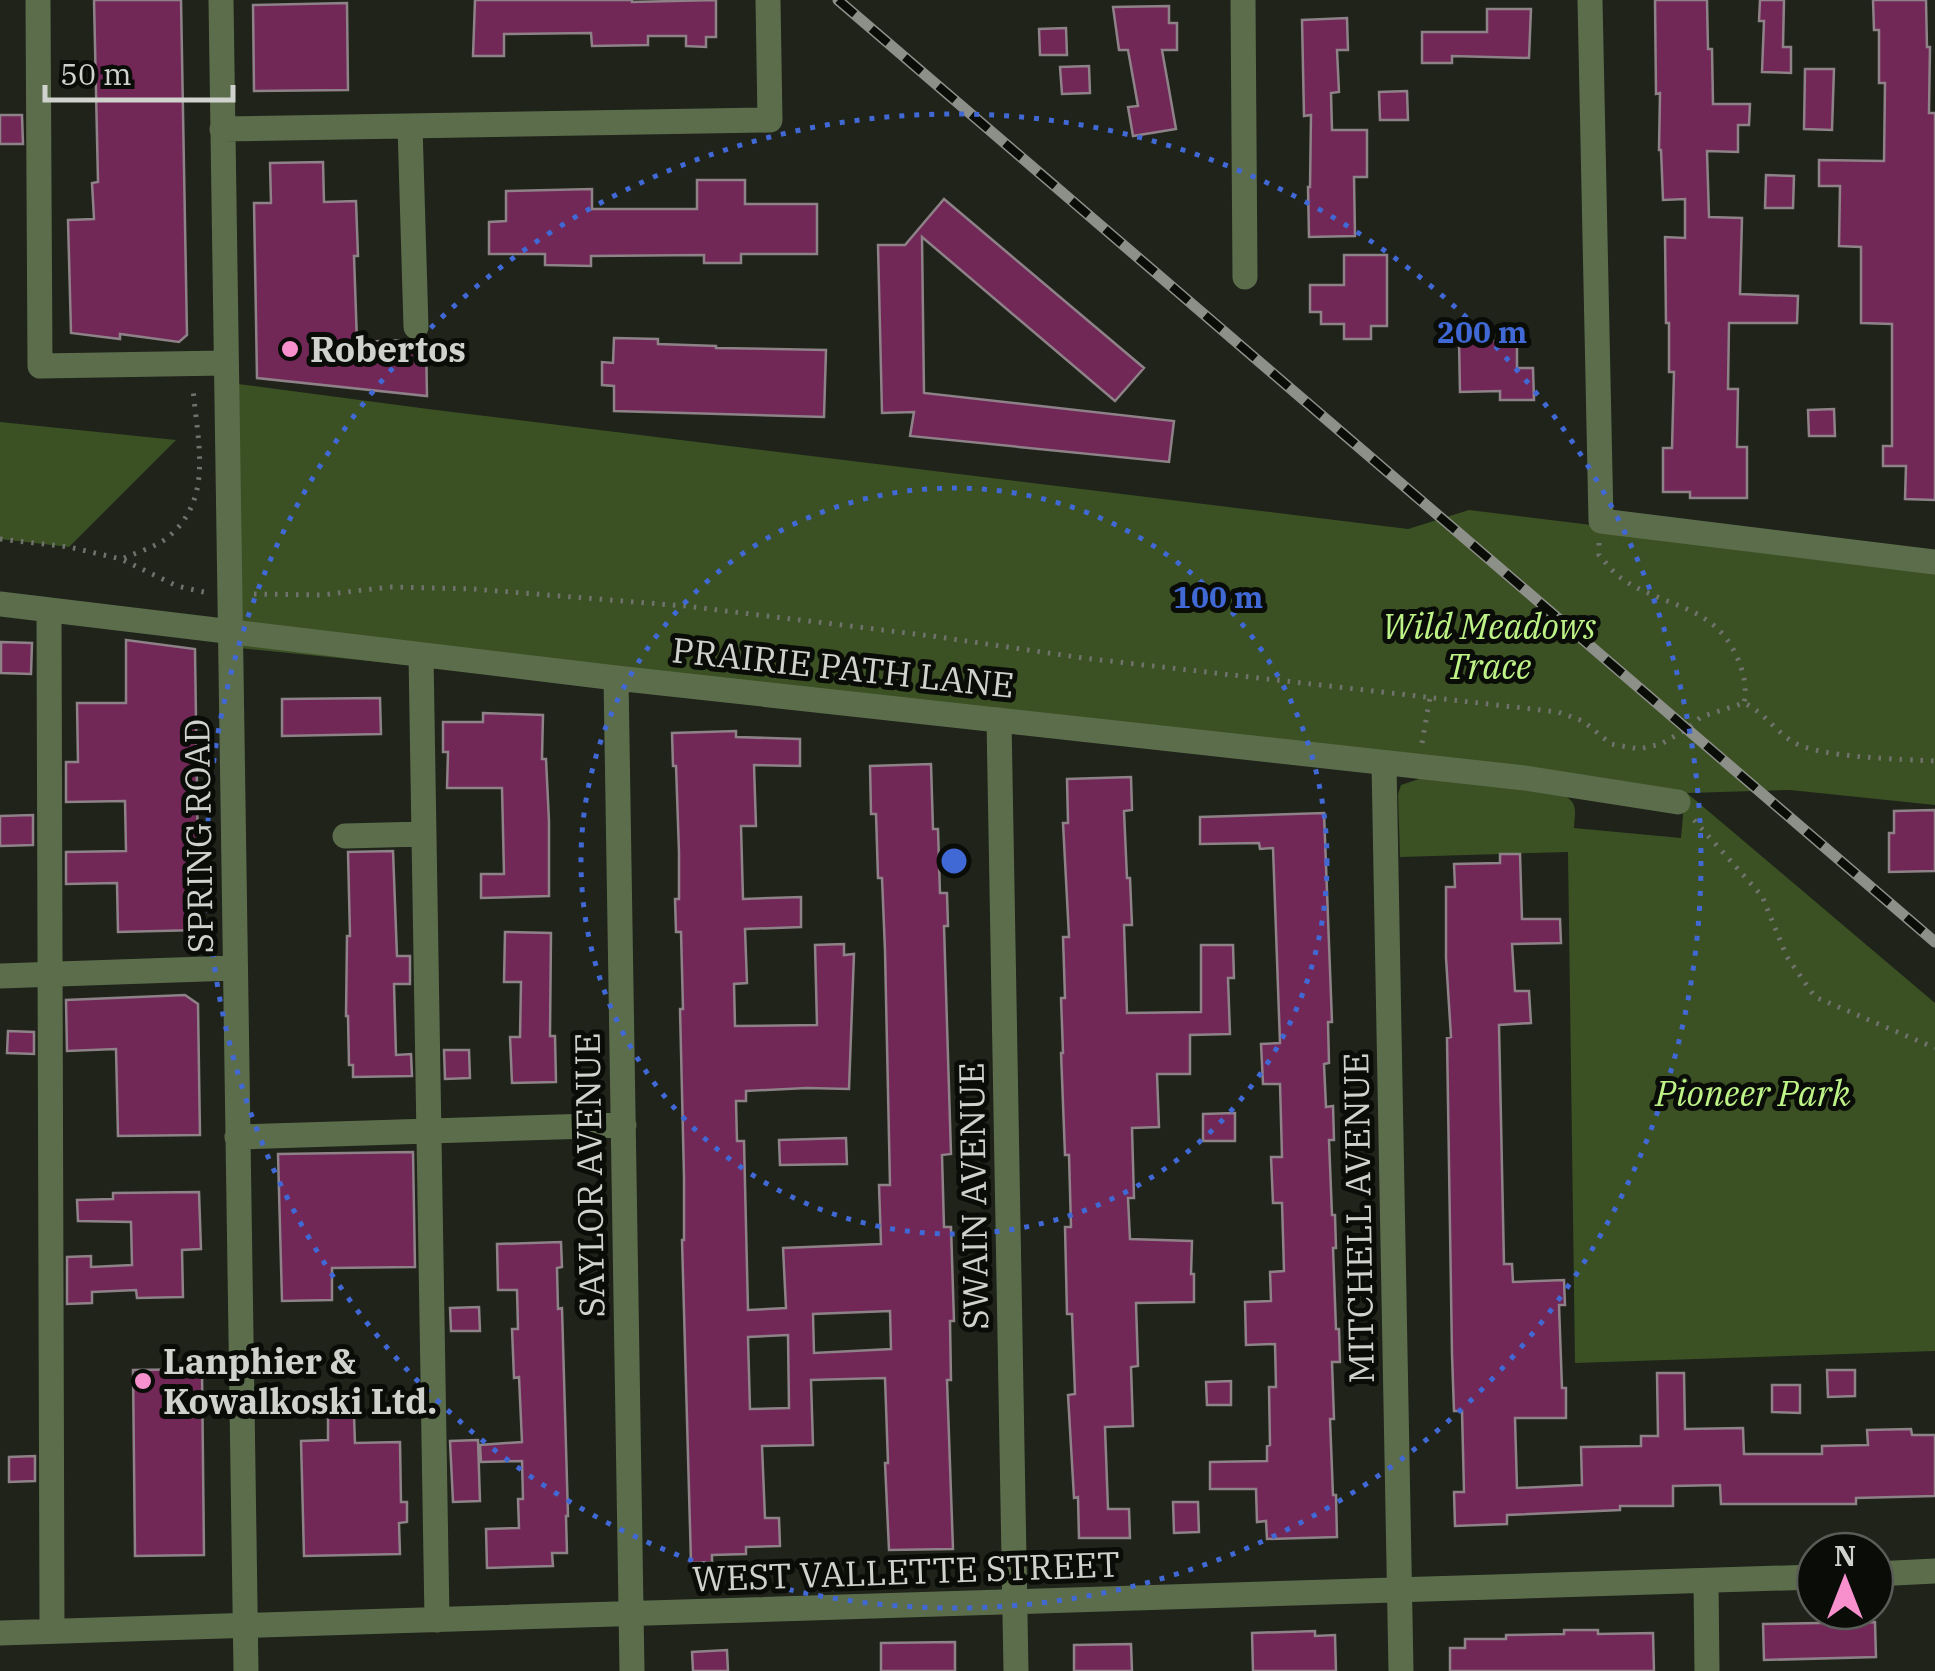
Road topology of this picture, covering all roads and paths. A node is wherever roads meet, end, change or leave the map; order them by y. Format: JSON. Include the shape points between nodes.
{"nodes":[{"id":1,"x":38,"y":0,"type":"edge"},
{"id":2,"x":220,"y":0,"type":"edge"},
{"id":3,"x":768,"y":0,"type":"edge"},
{"id":4,"x":1243,"y":0,"type":"edge"},
{"id":5,"x":1590,"y":0,"type":"edge"},
{"id":6,"x":410,"y":126,"type":"junction"},
{"id":7,"x":222,"y":129,"type":"junction"},
{"id":8,"x":1245,"y":277,"type":"dead end"},
{"id":9,"x":416,"y":327,"type":"dead end"},
{"id":10,"x":191,"y":364,"type":"junction"},
{"id":11,"x":226,"y":364,"type":"junction"},
{"id":12,"x":1601,"y":520,"type":"junction"},
{"id":13,"x":0,"y":539,"type":"edge"},
{"id":14,"x":121,"y":559,"type":"junction"},
{"id":15,"x":1935,"y":562,"type":"edge"},
{"id":16,"x":216,"y":595,"type":"dead end"},
{"id":17,"x":249,"y":595,"type":"dead end"},
{"id":18,"x":0,"y":604,"type":"edge"},
{"id":19,"x":48,"y":610,"type":"junction"},
{"id":20,"x":231,"y":632,"type":"junction"},
{"id":21,"x":421,"y":655,"type":"junction"},
{"id":22,"x":616,"y":678,"type":"junction"},
{"id":23,"x":1430,"y":697,"type":"junction"},
{"id":24,"x":1744,"y":704,"type":"junction"},
{"id":25,"x":999,"y":720,"type":"junction"},
{"id":26,"x":1935,"y":762,"type":"edge"},
{"id":27,"x":1384,"y":764,"type":"junction"},
{"id":28,"x":1417,"y":768,"type":"junction"},
{"id":29,"x":1678,"y":802,"type":"joint"},
{"id":30,"x":424,"y":834,"type":"junction"},
{"id":31,"x":345,"y":836,"type":"dead end"},
{"id":32,"x":234,"y":968,"type":"junction"},
{"id":33,"x":48,"y":974,"type":"junction"},
{"id":34,"x":0,"y":976,"type":"edge"},
{"id":35,"x":1935,"y":1048,"type":"edge"},
{"id":36,"x":624,"y":1125,"type":"junction"},
{"id":37,"x":427,"y":1131,"type":"junction"},
{"id":38,"x":237,"y":1137,"type":"junction"},
{"id":39,"x":1935,"y":1571,"type":"edge"},
{"id":40,"x":1895,"y":1573,"type":"edge"},
{"id":41,"x":1795,"y":1577,"type":"edge"},
{"id":42,"x":1706,"y":1582,"type":"junction"},
{"id":43,"x":1400,"y":1591,"type":"junction"},
{"id":44,"x":1015,"y":1603,"type":"junction"},
{"id":45,"x":631,"y":1615,"type":"junction"},
{"id":46,"x":437,"y":1620,"type":"junction"},
{"id":47,"x":245,"y":1626,"type":"junction"},
{"id":48,"x":52,"y":1630,"type":"junction"},
{"id":49,"x":0,"y":1632,"type":"edge"},
{"id":50,"x":246,"y":1671,"type":"edge"},
{"id":51,"x":632,"y":1671,"type":"edge"},
{"id":52,"x":1016,"y":1671,"type":"edge"},
{"id":53,"x":1401,"y":1671,"type":"edge"},
{"id":54,"x":1707,"y":1671,"type":"edge"}],
"edges":[{"from":1,"to":10,"type":"street","via":[[40,366]]},
{"from":2,"to":7,"type":"street","name":"SPRING ROAD"},
{"from":3,"to":6,"type":"street","via":[[770,120]]},
{"from":4,"to":8,"type":"street"},
{"from":5,"to":12,"type":"street"},
{"from":6,"to":7,"type":"street"},
{"from":6,"to":9,"type":"street"},
{"from":7,"to":11,"type":"street","name":"SPRING ROAD"},
{"from":10,"to":11,"type":"street"},
{"from":10,"to":14,"type":"path","via":[[200,481],[193,507],[165,540]]},
{"from":11,"to":20,"type":"street","name":"SPRING ROAD"},
{"from":12,"to":15,"type":"street"},
{"from":12,"to":24,"type":"path","via":[[1598,556],[1620,578],[1713,622],[1732,644],[1742,667]]},
{"from":13,"to":14,"type":"path"},
{"from":14,"to":16,"type":"path","via":[[178,586]]},
{"from":17,"to":23,"type":"path","via":[[473,589],[685,606]]},
{"from":18,"to":19,"type":"street","name":"PRAIRIE PATH LANE"},
{"from":19,"to":20,"type":"street","name":"PRAIRIE PATH LANE"},
{"from":19,"to":33,"type":"street"},
{"from":20,"to":21,"type":"street","name":"PRAIRIE PATH LANE"},
{"from":20,"to":32,"type":"street","name":"SPRING ROAD"},
{"from":21,"to":22,"type":"street","name":"PRAIRIE PATH LANE"},
{"from":21,"to":30,"type":"street"},
{"from":22,"to":25,"type":"street","name":"PRAIRIE PATH LANE"},
{"from":22,"to":36,"type":"street","name":"SAYLOR AVENUE"},
{"from":23,"to":24,"type":"path","via":[[1558,712],[1583,721],[1611,744],[1639,750],[1662,744],[1701,717]]},
{"from":23,"to":28,"type":"path"},
{"from":24,"to":26,"type":"path","via":[[1796,744],[1820,752]]},
{"from":25,"to":27,"type":"street","name":"PRAIRIE PATH LANE"},
{"from":25,"to":44,"type":"street","name":"SWAIN AVENUE"},
{"from":27,"to":28,"type":"street","name":"PRAIRIE PATH LANE"},
{"from":27,"to":43,"type":"street","name":"MITCHELL AVENUE"},
{"from":28,"to":29,"type":"street","name":"PRAIRIE PATH LANE"},
{"from":29,"to":35,"type":"path","via":[[1762,896],[1786,957],[1815,997]]},
{"from":30,"to":31,"type":"street"},
{"from":30,"to":37,"type":"street"},
{"from":32,"to":33,"type":"street"},
{"from":32,"to":38,"type":"street","name":"SPRING ROAD"},
{"from":33,"to":34,"type":"street"},
{"from":33,"to":48,"type":"street"},
{"from":36,"to":37,"type":"street"},
{"from":36,"to":45,"type":"street","name":"SAYLOR AVENUE"},
{"from":37,"to":38,"type":"street"},
{"from":37,"to":46,"type":"street"},
{"from":38,"to":47,"type":"street","name":"SPRING ROAD"},
{"from":39,"to":40,"type":"street"},
{"from":41,"to":42,"type":"street","name":"WEST VALLETTE STREET"},
{"from":42,"to":43,"type":"street","name":"WEST VALLETTE STREET"},
{"from":42,"to":54,"type":"street"},
{"from":43,"to":44,"type":"street","name":"WEST VALLETTE STREET"},
{"from":43,"to":53,"type":"street","name":"MITCHELL AVENUE"},
{"from":44,"to":45,"type":"street","name":"WEST VALLETTE STREET"},
{"from":44,"to":52,"type":"street","name":"SWAIN AVENUE"},
{"from":45,"to":46,"type":"street","name":"WEST VALLETTE STREET"},
{"from":45,"to":51,"type":"street","name":"SAYLOR AVENUE"},
{"from":46,"to":47,"type":"street","name":"WEST VALLETTE STREET"},
{"from":47,"to":48,"type":"street","name":"WEST VALLETTE STREET"},
{"from":47,"to":50,"type":"street","name":"SPRING ROAD"},
{"from":48,"to":49,"type":"street","name":"WEST VALLETTE STREET"}]}
